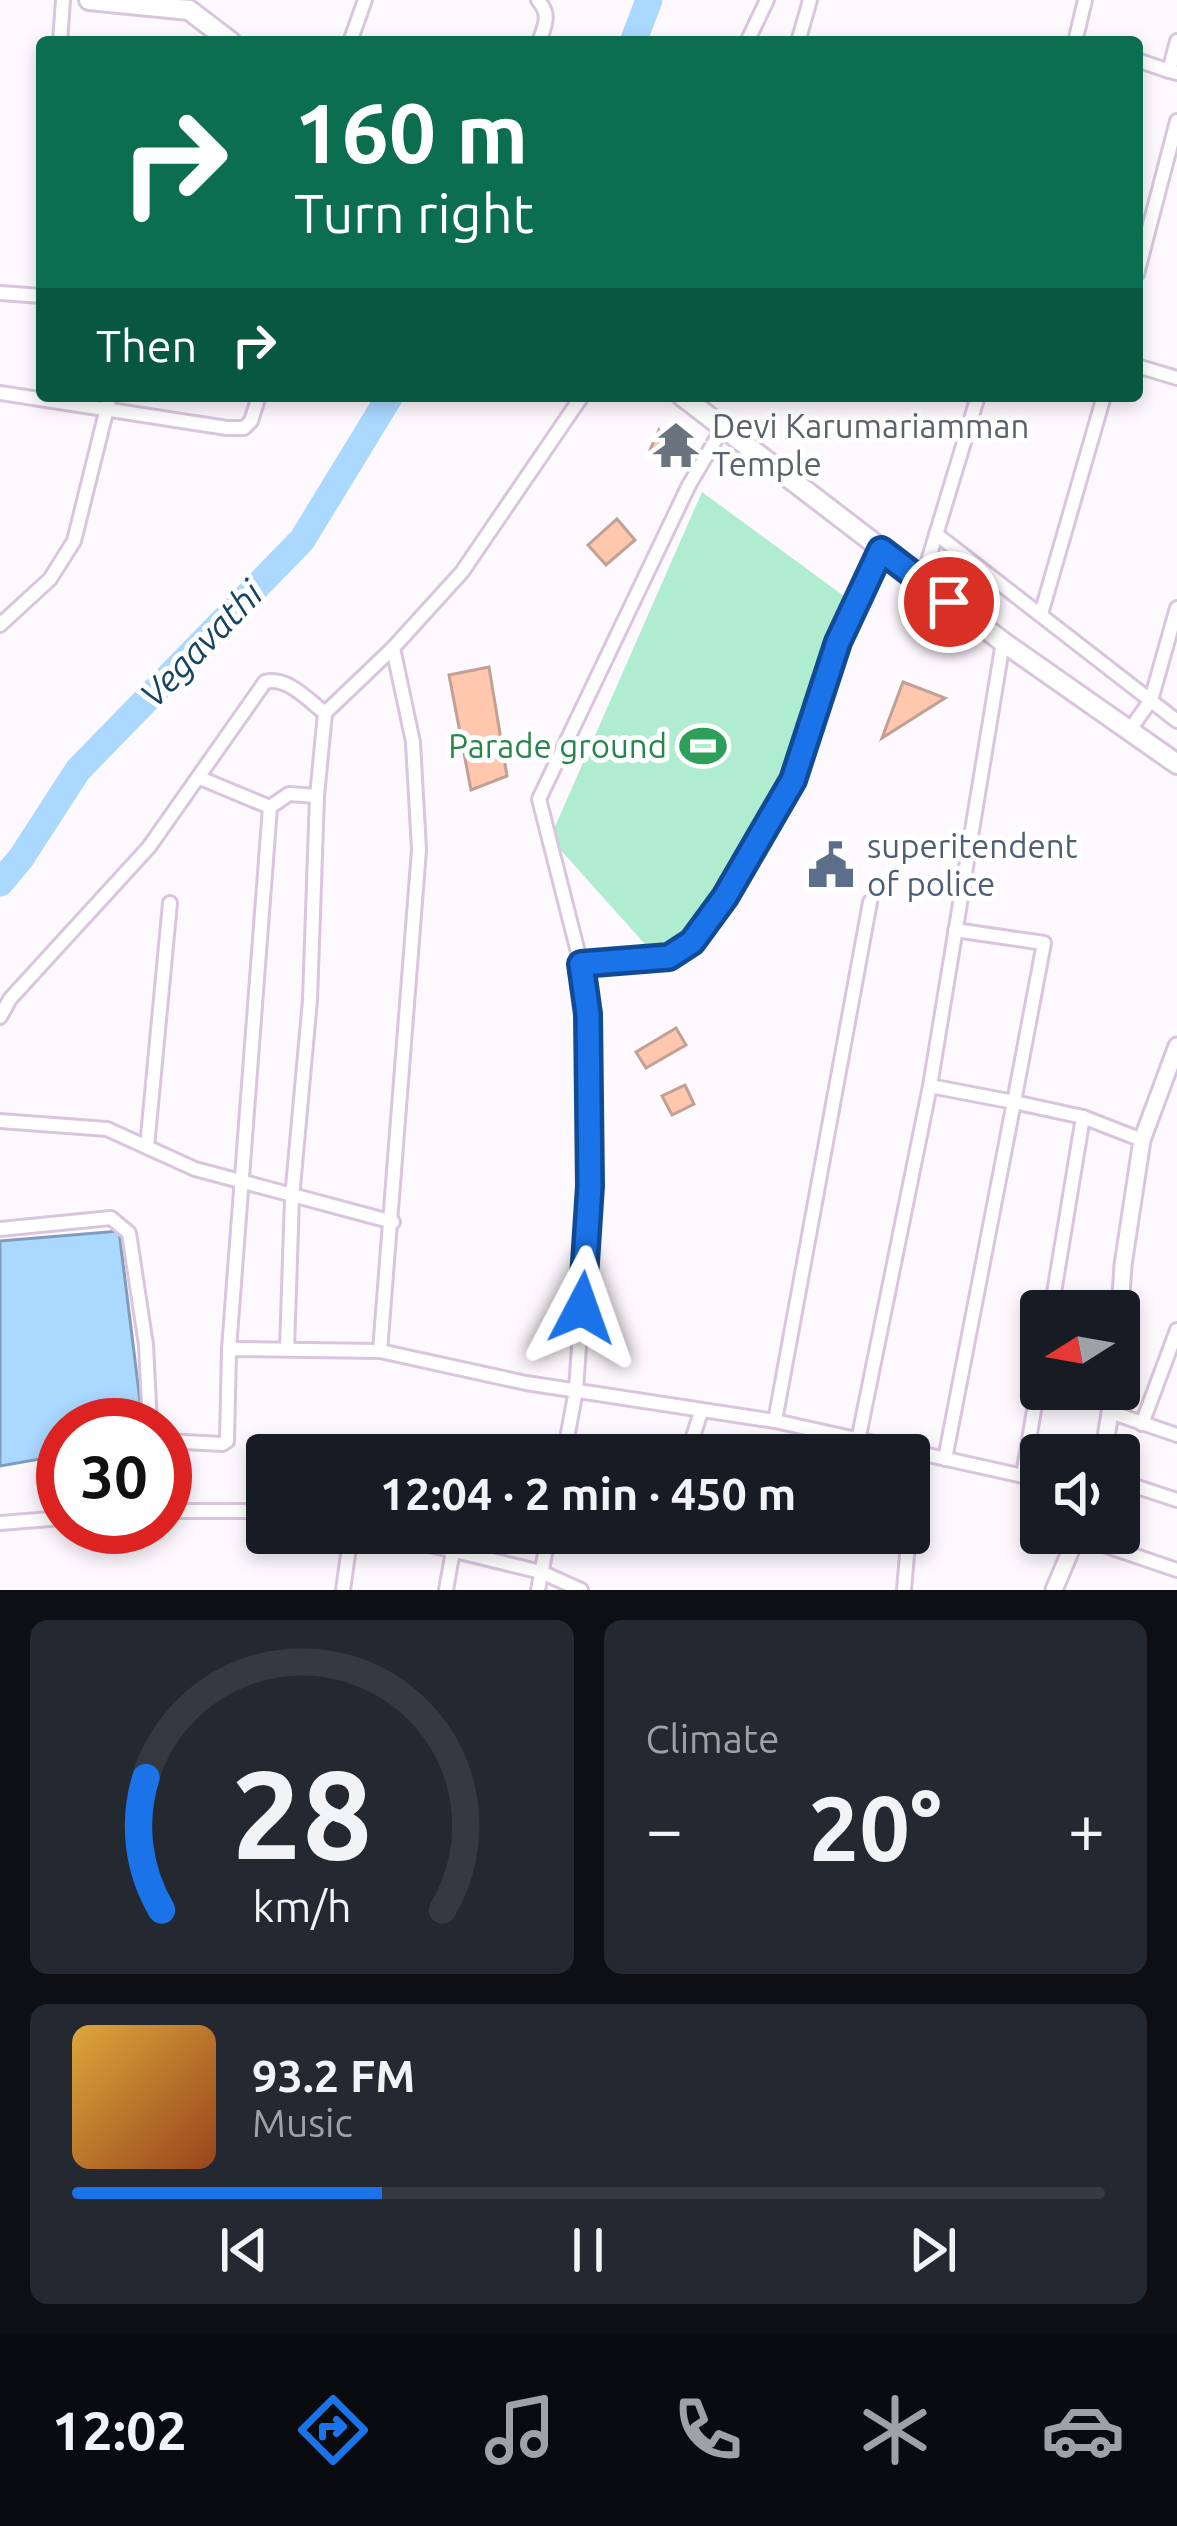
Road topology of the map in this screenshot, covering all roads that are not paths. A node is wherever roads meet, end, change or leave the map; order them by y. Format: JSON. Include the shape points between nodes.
{"nodes":[{"id":1,"x":63,"y":0,"type":"edge"},
{"id":2,"x":89,"y":0,"type":"edge"},
{"id":3,"x":365,"y":0,"type":"edge"},
{"id":4,"x":538,"y":0,"type":"edge"},
{"id":5,"x":767,"y":0,"type":"edge"},
{"id":6,"x":810,"y":0,"type":"edge"},
{"id":7,"x":1085,"y":0,"type":"edge"},
{"id":8,"x":190,"y":5,"type":"edge"},
{"id":9,"x":60,"y":36,"type":"edge"},
{"id":10,"x":224,"y":36,"type":"edge"},
{"id":11,"x":352,"y":36,"type":"edge"},
{"id":12,"x":541,"y":36,"type":"edge"},
{"id":13,"x":750,"y":36,"type":"edge"},
{"id":14,"x":800,"y":36,"type":"edge"},
{"id":15,"x":1080,"y":36,"type":"edge"},
{"id":16,"x":1177,"y":41,"type":"edge"},
{"id":17,"x":1143,"y":62,"type":"edge"},
{"id":18,"x":1173,"y":72,"type":"edge"},
{"id":19,"x":1177,"y":122,"type":"edge"},
{"id":20,"x":1143,"y":251,"type":"edge"},
{"id":21,"x":0,"y":293,"type":"edge"},
{"id":22,"x":36,"y":296,"type":"edge"},
{"id":23,"x":1143,"y":368,"type":"edge"},
{"id":24,"x":1177,"y":378,"type":"edge"},
{"id":25,"x":0,"y":393,"type":"edge"},
{"id":26,"x":36,"y":396,"type":"edge"},
{"id":27,"x":109,"y":402,"type":"edge"},
{"id":28,"x":257,"y":402,"type":"edge"},
{"id":29,"x":578,"y":402,"type":"edge"},
{"id":30,"x":689,"y":402,"type":"edge"},
{"id":31,"x":975,"y":402,"type":"edge"},
{"id":32,"x":1102,"y":402,"type":"edge"},
{"id":33,"x":722,"y":429,"type":"junction"},
{"id":34,"x":936,"y":534,"type":"junction"},
{"id":35,"x":881,"y":550,"type":"junction"},
{"id":36,"x":922,"y":581,"type":"junction"},
{"id":37,"x":1177,"y":608,"type":"edge"},
{"id":38,"x":1041,"y":614,"type":"junction"},
{"id":39,"x":0,"y":625,"type":"edge"},
{"id":40,"x":1003,"y":642,"type":"junction"},
{"id":41,"x":392,"y":648,"type":"junction"},
{"id":42,"x":1151,"y":700,"type":"junction"},
{"id":43,"x":325,"y":713,"type":"junction"},
{"id":44,"x":1177,"y":721,"type":"edge"},
{"id":45,"x":1129,"y":731,"type":"junction"},
{"id":46,"x":1177,"y":764,"type":"edge"},
{"id":47,"x":200,"y":778,"type":"junction"},
{"id":48,"x":317,"y":796,"type":"junction"},
{"id":49,"x":270,"y":807,"type":"junction"},
{"id":50,"x":870,"y":902,"type":"dead end"},
{"id":51,"x":170,"y":903,"type":"dead end"},
{"id":52,"x":955,"y":930,"type":"junction"},
{"id":53,"x":581,"y":964,"type":"junction"},
{"id":54,"x":0,"y":1017,"type":"edge"},
{"id":55,"x":1177,"y":1046,"type":"edge"},
{"id":56,"x":929,"y":1086,"type":"junction"},
{"id":57,"x":1014,"y":1102,"type":"junction"},
{"id":58,"x":1083,"y":1117,"type":"junction"},
{"id":59,"x":0,"y":1121,"type":"edge"},
{"id":60,"x":1142,"y":1140,"type":"junction"},
{"id":61,"x":147,"y":1147,"type":"junction"},
{"id":62,"x":242,"y":1184,"type":"junction"},
{"id":63,"x":292,"y":1198,"type":"junction"},
{"id":64,"x":393,"y":1222,"type":"junction"},
{"id":65,"x":0,"y":1228,"type":"edge"},
{"id":66,"x":1054,"y":1290,"type":"edge"},
{"id":67,"x":1123,"y":1290,"type":"edge"},
{"id":68,"x":1176,"y":1337,"type":"edge"},
{"id":69,"x":229,"y":1348,"type":"junction"},
{"id":70,"x":287,"y":1349,"type":"junction"},
{"id":71,"x":380,"y":1351,"type":"junction"},
{"id":72,"x":576,"y":1390,"type":"junction"},
{"id":73,"x":149,"y":1398,"type":"edge"},
{"id":74,"x":1113,"y":1410,"type":"edge"},
{"id":75,"x":701,"y":1412,"type":"junction"},
{"id":76,"x":1113,"y":1413,"type":"junction"},
{"id":77,"x":775,"y":1421,"type":"junction"},
{"id":78,"x":1142,"y":1424,"type":"junction"},
{"id":79,"x":568,"y":1434,"type":"edge"},
{"id":80,"x":694,"y":1434,"type":"edge"},
{"id":81,"x":829,"y":1434,"type":"edge"},
{"id":82,"x":859,"y":1434,"type":"edge"},
{"id":83,"x":1108,"y":1434,"type":"edge"},
{"id":84,"x":1177,"y":1435,"type":"edge"},
{"id":85,"x":192,"y":1442,"type":"edge"},
{"id":86,"x":930,"y":1457,"type":"edge"},
{"id":87,"x":945,"y":1460,"type":"junction"},
{"id":88,"x":1020,"y":1474,"type":"edge"},
{"id":89,"x":1140,"y":1488,"type":"edge"},
{"id":90,"x":1177,"y":1500,"type":"edge"},
{"id":91,"x":246,"y":1510,"type":"edge"},
{"id":92,"x":192,"y":1511,"type":"edge"},
{"id":93,"x":36,"y":1520,"type":"edge"},
{"id":94,"x":0,"y":1523,"type":"edge"},
{"id":95,"x":348,"y":1554,"type":"edge"},
{"id":96,"x":452,"y":1554,"type":"edge"},
{"id":97,"x":466,"y":1554,"type":"edge"},
{"id":98,"x":545,"y":1554,"type":"edge"},
{"id":99,"x":907,"y":1554,"type":"edge"},
{"id":100,"x":1069,"y":1554,"type":"edge"},
{"id":101,"x":1128,"y":1554,"type":"edge"},
{"id":102,"x":541,"y":1572,"type":"junction"},
{"id":103,"x":1177,"y":1572,"type":"edge"},
{"id":104,"x":343,"y":1590,"type":"edge"},
{"id":105,"x":446,"y":1590,"type":"edge"},
{"id":106,"x":538,"y":1590,"type":"edge"},
{"id":107,"x":581,"y":1590,"type":"edge"},
{"id":108,"x":904,"y":1590,"type":"edge"},
{"id":109,"x":1054,"y":1590,"type":"edge"},
{"id":110,"x":1173,"y":1590,"type":"edge"}],
"edges":[{"from":1,"to":9,"type":"street"},
{"from":2,"to":8,"type":"main road"},
{"from":3,"to":11,"type":"street"},
{"from":4,"to":12,"type":"street","via":[[547,22]]},
{"from":5,"to":13,"type":"street"},
{"from":6,"to":14,"type":"street"},
{"from":7,"to":15,"type":"street"},
{"from":8,"to":10,"type":"main road"},
{"from":16,"to":18,"type":"street"},
{"from":17,"to":18,"type":"street"},
{"from":19,"to":20,"type":"street"},
{"from":21,"to":22,"type":"street"},
{"from":23,"to":24,"type":"street"},
{"from":25,"to":26,"type":"street"},
{"from":27,"to":28,"type":"street","via":[[244,428]]},
{"from":27,"to":39,"type":"street","via":[[74,541],[50,579]]},
{"from":29,"to":41,"type":"street","via":[[462,572]]},
{"from":30,"to":33,"type":"main road"},
{"from":31,"to":34,"type":"street"},
{"from":32,"to":38,"type":"street"},
{"from":33,"to":35,"type":"main road"},
{"from":33,"to":53,"type":"street","via":[[539,799]]},
{"from":34,"to":36,"type":"street"},
{"from":34,"to":38,"type":"street"},
{"from":35,"to":36,"type":"main road"},
{"from":35,"to":53,"type":"street","via":[[838,642],[793,780],[725,897],[692,942],[669,957]]},
{"from":36,"to":40,"type":"main road"},
{"from":37,"to":42,"type":"street"},
{"from":38,"to":42,"type":"street"},
{"from":40,"to":45,"type":"main road"},
{"from":40,"to":52,"type":"street"},
{"from":41,"to":43,"type":"street"},
{"from":41,"to":64,"type":"street","via":[[413,742],[419,850]]},
{"from":42,"to":44,"type":"street"},
{"from":42,"to":45,"type":"street"},
{"from":43,"to":47,"type":"street","via":[[291,686],[265,682]]},
{"from":43,"to":48,"type":"street"},
{"from":45,"to":46,"type":"main road"},
{"from":47,"to":49,"type":"street"},
{"from":47,"to":54,"type":"street"},
{"from":48,"to":49,"type":"street","via":[[289,794]]},
{"from":48,"to":63,"type":"street"},
{"from":49,"to":62,"type":"street"},
{"from":50,"to":77,"type":"street"},
{"from":51,"to":61,"type":"street"},
{"from":52,"to":56,"type":"street"},
{"from":52,"to":57,"type":"street","via":[[1044,943]]},
{"from":53,"to":72,"type":"street","via":[[590,1186]]},
{"from":55,"to":60,"type":"street"},
{"from":56,"to":57,"type":"street"},
{"from":56,"to":82,"type":"street"},
{"from":57,"to":58,"type":"street"},
{"from":57,"to":87,"type":"street"},
{"from":58,"to":60,"type":"street"},
{"from":58,"to":66,"type":"street"},
{"from":59,"to":61,"type":"street","via":[[107,1129]]},
{"from":60,"to":67,"type":"street"},
{"from":61,"to":62,"type":"street"},
{"from":62,"to":63,"type":"street"},
{"from":62,"to":69,"type":"street"},
{"from":63,"to":64,"type":"street"},
{"from":63,"to":70,"type":"street"},
{"from":64,"to":71,"type":"street"},
{"from":65,"to":73,"type":"street","via":[[122,1223]]},
{"from":68,"to":78,"type":"street"},
{"from":69,"to":70,"type":"street"},
{"from":69,"to":85,"type":"street","via":[[227,1441]]},
{"from":70,"to":71,"type":"street"},
{"from":71,"to":72,"type":"street"},
{"from":72,"to":75,"type":"street"},
{"from":72,"to":79,"type":"street"},
{"from":74,"to":76,"type":"street"},
{"from":75,"to":77,"type":"street"},
{"from":75,"to":80,"type":"street"},
{"from":76,"to":78,"type":"street"},
{"from":76,"to":83,"type":"street"},
{"from":77,"to":81,"type":"street"},
{"from":78,"to":84,"type":"street"},
{"from":86,"to":87,"type":"street"},
{"from":87,"to":88,"type":"street"},
{"from":89,"to":90,"type":"street"},
{"from":91,"to":92,"type":"street"},
{"from":93,"to":94,"type":"street"},
{"from":95,"to":104,"type":"street"},
{"from":96,"to":105,"type":"street"},
{"from":97,"to":102,"type":"street"},
{"from":98,"to":102,"type":"street"},
{"from":99,"to":108,"type":"street"},
{"from":100,"to":109,"type":"street"},
{"from":101,"to":103,"type":"street"},
{"from":102,"to":106,"type":"street"},
{"from":102,"to":107,"type":"street"},
{"from":103,"to":110,"type":"street"}]}
